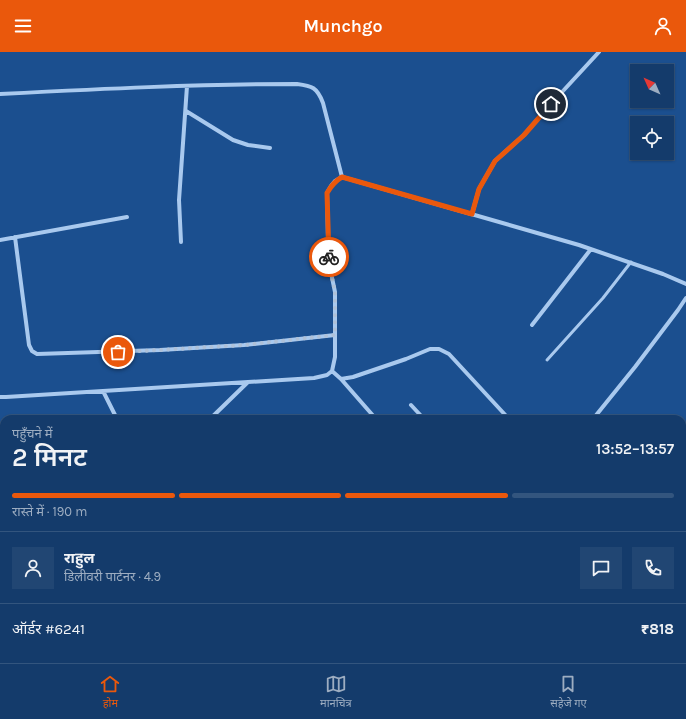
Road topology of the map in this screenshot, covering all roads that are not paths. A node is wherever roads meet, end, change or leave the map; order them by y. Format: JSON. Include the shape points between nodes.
{"nodes":[{"id":1,"x":599,"y":52,"type":"edge"},
{"id":2,"x":187,"y":86,"type":"junction"},
{"id":3,"x":0,"y":94,"type":"edge"},
{"id":4,"x":186,"y":111,"type":"junction"},
{"id":5,"x":270,"y":148,"type":"dead end"},
{"id":6,"x":342,"y":177,"type":"junction"},
{"id":7,"x":472,"y":214,"type":"junction"},
{"id":8,"x":127,"y":217,"type":"dead end"},
{"id":9,"x":15,"y":237,"type":"junction"},
{"id":10,"x":0,"y":240,"type":"edge"},
{"id":11,"x":181,"y":242,"type":"dead end"},
{"id":12,"x":591,"y":249,"type":"junction"},
{"id":13,"x":630,"y":262,"type":"junction"},
{"id":14,"x":686,"y":284,"type":"edge"},
{"id":15,"x":686,"y":298,"type":"edge"},
{"id":16,"x":532,"y":325,"type":"dead end"},
{"id":17,"x":335,"y":335,"type":"junction"},
{"id":18,"x":547,"y":360,"type":"dead end"},
{"id":19,"x":332,"y":372,"type":"junction"},
{"id":20,"x":342,"y":379,"type":"junction"},
{"id":21,"x":249,"y":382,"type":"junction"},
{"id":22,"x":102,"y":391,"type":"junction"},
{"id":23,"x":0,"y":397,"type":"edge"},
{"id":24,"x":411,"y":405,"type":"dead end"},
{"id":25,"x":115,"y":415,"type":"edge"},
{"id":26,"x":214,"y":415,"type":"edge"},
{"id":27,"x":373,"y":415,"type":"edge"},
{"id":28,"x":420,"y":415,"type":"edge"},
{"id":29,"x":504,"y":415,"type":"edge"},
{"id":30,"x":596,"y":415,"type":"edge"}],
"edges":[{"from":1,"to":7,"type":"street","via":[[524,135],[495,161],[479,189]]},
{"from":2,"to":3,"type":"street"},
{"from":2,"to":4,"type":"street"},
{"from":2,"to":6,"type":"street","via":[[310,86],[316,90],[323,103]]},
{"from":4,"to":5,"type":"street","via":[[233,140]]},
{"from":4,"to":11,"type":"street","via":[[179,200]]},
{"from":6,"to":7,"type":"street"},
{"from":6,"to":17,"type":"street","via":[[330,186],[327,193],[330,268],[335,292]]},
{"from":7,"to":12,"type":"street"},
{"from":8,"to":9,"type":"street"},
{"from":9,"to":10,"type":"street"},
{"from":9,"to":17,"type":"street","via":[[28,345],[37,354],[244,345]]},
{"from":12,"to":13,"type":"street"},
{"from":12,"to":16,"type":"street"},
{"from":13,"to":14,"type":"street"},
{"from":13,"to":18,"type":"lane","via":[[603,298]]},
{"from":15,"to":30,"type":"street"},
{"from":17,"to":19,"type":"street"},
{"from":19,"to":20,"type":"street"},
{"from":19,"to":21,"type":"street","via":[[314,378]]},
{"from":20,"to":27,"type":"street"},
{"from":20,"to":29,"type":"street","via":[[430,349],[439,349],[449,354]]},
{"from":21,"to":22,"type":"street"},
{"from":21,"to":26,"type":"street"},
{"from":22,"to":23,"type":"street"},
{"from":22,"to":25,"type":"street"},
{"from":24,"to":28,"type":"street"}]}
